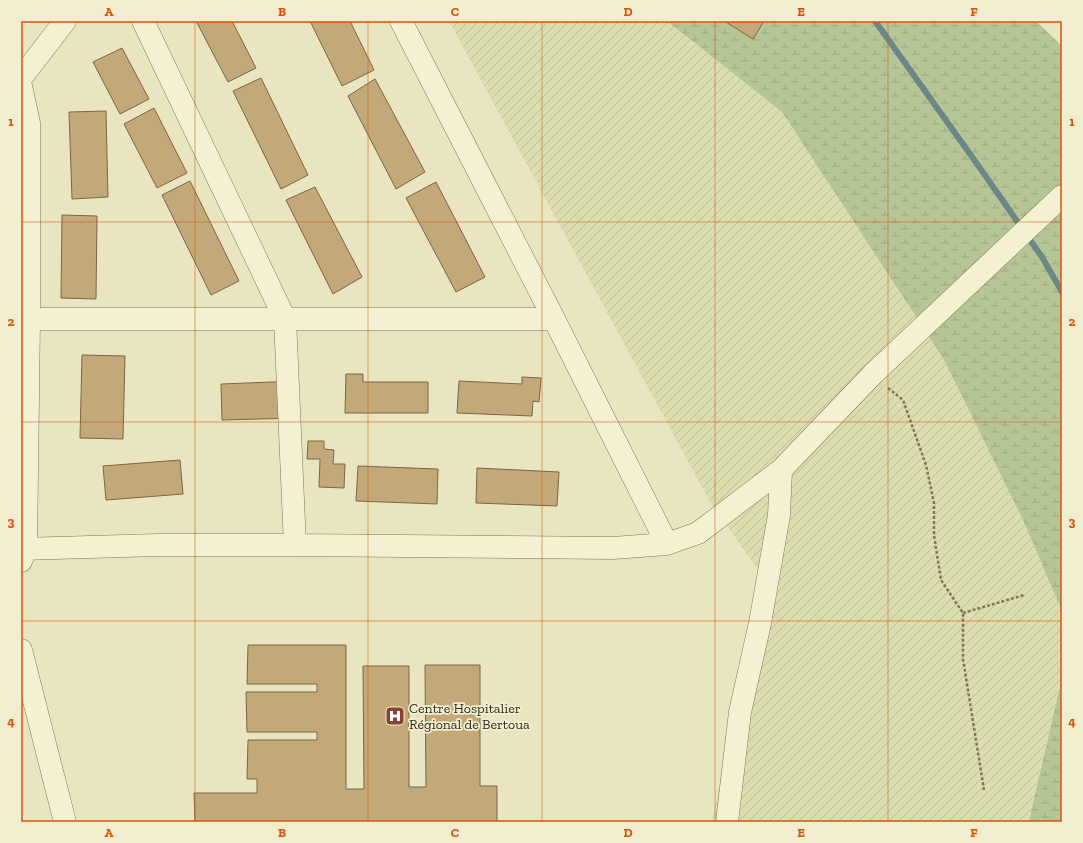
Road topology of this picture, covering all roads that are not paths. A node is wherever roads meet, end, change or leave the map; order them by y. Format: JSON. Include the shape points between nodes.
{"nodes":[{"id":1,"x":65,"y":21,"type":"edge"},
{"id":2,"x":143,"y":21,"type":"edge"},
{"id":3,"x":401,"y":21,"type":"edge"},
{"id":4,"x":21,"y":78,"type":"edge"},
{"id":5,"x":21,"y":86,"type":"edge"},
{"id":6,"x":1062,"y":196,"type":"edge"},
{"id":7,"x":29,"y":319,"type":"junction"},
{"id":8,"x":285,"y":319,"type":"junction"},
{"id":9,"x":554,"y":319,"type":"junction"},
{"id":10,"x":781,"y":470,"type":"junction"},
{"id":11,"x":667,"y":544,"type":"junction"},
{"id":12,"x":295,"y":545,"type":"junction"},
{"id":13,"x":23,"y":553,"type":"edge"},
{"id":14,"x":21,"y":650,"type":"edge"},
{"id":15,"x":65,"y":822,"type":"edge"},
{"id":16,"x":727,"y":822,"type":"edge"}],
"edges":[{"from":1,"to":4,"type":"street"},
{"from":2,"to":8,"type":"street"},
{"from":3,"to":9,"type":"street"},
{"from":5,"to":7,"type":"street","via":[[29,123]]},
{"from":6,"to":10,"type":"street","via":[[873,374]]},
{"from":7,"to":8,"type":"street"},
{"from":7,"to":13,"type":"street"},
{"from":8,"to":9,"type":"street"},
{"from":8,"to":12,"type":"street"},
{"from":9,"to":11,"type":"street"},
{"from":10,"to":11,"type":"street","via":[[698,533]]},
{"from":10,"to":16,"type":"street","via":[[779,515],[760,623],[740,712]]},
{"from":11,"to":12,"type":"street","via":[[613,548]]},
{"from":12,"to":13,"type":"street","via":[[158,545]]},
{"from":14,"to":15,"type":"street"}]}
